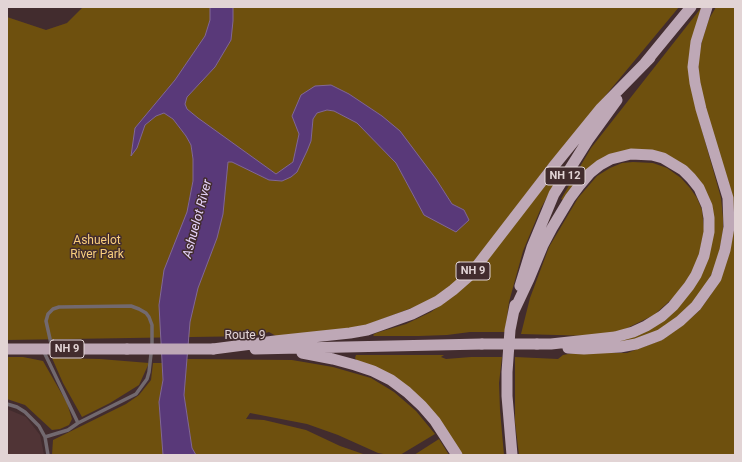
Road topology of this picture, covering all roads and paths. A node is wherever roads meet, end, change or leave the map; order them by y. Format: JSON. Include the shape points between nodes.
{"nodes":[{"id":1,"x":691,"y":7,"type":"edge"},
{"id":2,"x":707,"y":7,"type":"edge"},
{"id":3,"x":650,"y":58,"type":"junction"},
{"id":4,"x":514,"y":312,"type":"junction"},
{"id":5,"x":551,"y":344,"type":"junction"},
{"id":6,"x":7,"y":349,"type":"edge"},
{"id":7,"x":47,"y":349,"type":"junction"},
{"id":8,"x":213,"y":349,"type":"junction"},
{"id":9,"x":278,"y":349,"type":"junction"},
{"id":10,"x":7,"y":404,"type":"edge"},
{"id":11,"x":78,"y":423,"type":"junction"},
{"id":12,"x":45,"y":437,"type":"junction"},
{"id":13,"x":48,"y":455,"type":"edge"},
{"id":14,"x":457,"y":455,"type":"edge"},
{"id":15,"x":512,"y":455,"type":"edge"}],
"edges":[{"from":1,"to":3,"type":"highway","number":"NH 9"},
{"from":2,"to":5,"type":"highway","number":"NH 9","via":[[696,42],[693,67],[701,109],[728,198],[729,227],[716,278],[696,306],[660,335],[636,344],[606,349]]},
{"from":3,"to":4,"type":"highway","number":"NH 12","via":[[588,140],[554,194],[532,247]]},
{"from":3,"to":8,"type":"highway","number":"NH 9","via":[[601,108],[469,276],[438,301],[412,314],[367,330]]},
{"from":4,"to":5,"type":"highway","via":[[552,228],[579,186],[600,165],[631,154],[652,155],[673,163],[691,178],[707,206],[709,232],[701,266],[682,296],[662,316],[633,332],[615,337]]},
{"from":4,"to":15,"type":"highway","number":"NH 12","via":[[510,330],[507,380]]},
{"from":5,"to":9,"type":"highway","name":"Route 9","number":"NH 9","bridge":true},
{"from":6,"to":7,"type":"highway","name":"Route 9","number":"NH 9"},
{"from":7,"to":8,"type":"highway","name":"Route 9","number":"NH 9","bridge":true},
{"from":7,"to":11,"type":"lane"},
{"from":7,"to":11,"type":"lane","via":[[46,321],[52,309],[131,306],[149,317],[152,325],[151,356],[150,372],[145,383],[136,394]]},
{"from":8,"to":9,"type":"highway","name":"Route 9","number":"NH 9"},
{"from":9,"to":14,"type":"highway","via":[[355,365],[391,380],[422,406]]},
{"from":10,"to":12,"type":"lane","via":[[25,412],[39,426]]},
{"from":11,"to":12,"type":"lane","via":[[63,432]]},
{"from":12,"to":13,"type":"lane"}]}
